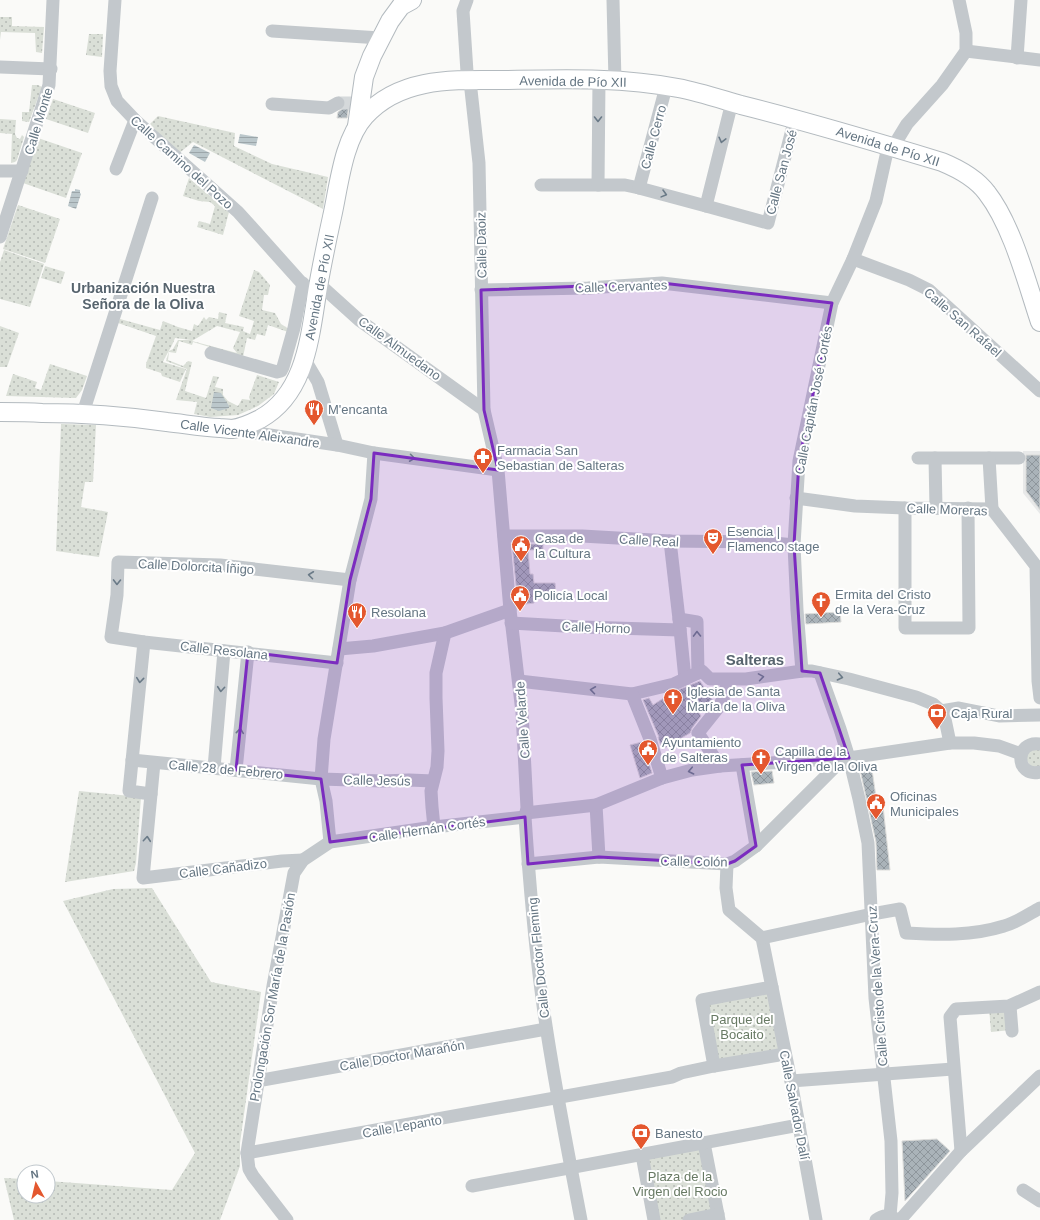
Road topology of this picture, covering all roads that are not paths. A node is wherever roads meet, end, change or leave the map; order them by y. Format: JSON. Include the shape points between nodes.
{"nodes":[{"id":1,"x":54,"y":0,"type":"edge"},
{"id":2,"x":115,"y":0,"type":"edge"},
{"id":3,"x":412,"y":0,"type":"edge"},
{"id":4,"x":467,"y":0,"type":"edge"},
{"id":5,"x":613,"y":0,"type":"edge"},
{"id":6,"x":960,"y":0,"type":"edge"},
{"id":7,"x":1021,"y":0,"type":"edge"},
{"id":8,"x":272,"y":32,"type":"dead end"},
{"id":9,"x":380,"y":38,"type":"junction"},
{"id":10,"x":966,"y":51,"type":"junction"},
{"id":11,"x":1017,"y":58,"type":"junction"},
{"id":12,"x":1040,"y":60,"type":"edge"},
{"id":13,"x":0,"y":67,"type":"edge"},
{"id":14,"x":51,"y":69,"type":"junction"},
{"id":15,"x":607,"y":80,"type":"junction"},
{"id":16,"x":470,"y":81,"type":"junction"},
{"id":17,"x":666,"y":86,"type":"junction"},
{"id":18,"x":732,"y":102,"type":"junction"},
{"id":19,"x":338,"y":103,"type":"tunnel mouth"},
{"id":20,"x":272,"y":104,"type":"dead end"},
{"id":21,"x":795,"y":118,"type":"junction"},
{"id":22,"x":135,"y":120,"type":"junction"},
{"id":23,"x":357,"y":126,"type":"junction"},
{"id":24,"x":891,"y":147,"type":"junction"},
{"id":25,"x":116,"y":169,"type":"dead end"},
{"id":26,"x":0,"y":171,"type":"edge"},
{"id":27,"x":22,"y":171,"type":"junction"},
{"id":28,"x":541,"y":185,"type":"dead end"},
{"id":29,"x":598,"y":185,"type":"junction"},
{"id":30,"x":639,"y":188,"type":"junction"},
{"id":31,"x":152,"y":198,"type":"dead end"},
{"id":32,"x":706,"y":206,"type":"junction"},
{"id":33,"x":0,"y":238,"type":"edge"},
{"id":34,"x":853,"y":259,"type":"junction"},
{"id":35,"x":312,"y":289,"type":"junction"},
{"id":36,"x":481,"y":290,"type":"junction"},
{"id":37,"x":832,"y":303,"type":"junction"},
{"id":38,"x":1040,"y":322,"type":"edge"},
{"id":39,"x":211,"y":353,"type":"dead end"},
{"id":40,"x":305,"y":360,"type":"junction"},
{"id":41,"x":1040,"y":391,"type":"edge"},
{"id":42,"x":484,"y":410,"type":"junction"},
{"id":43,"x":0,"y":412,"type":"edge"},
{"id":44,"x":83,"y":413,"type":"junction"},
{"id":45,"x":232,"y":429,"type":"junction"},
{"id":46,"x":337,"y":446,"type":"junction"},
{"id":47,"x":374,"y":453,"type":"junction"},
{"id":48,"x":918,"y":458,"type":"dead end"},
{"id":49,"x":935,"y":458,"type":"junction"},
{"id":50,"x":989,"y":458,"type":"junction"},
{"id":51,"x":1019,"y":458,"type":"dead end"},
{"id":52,"x":498,"y":470,"type":"junction"},
{"id":53,"x":796,"y":498,"type":"junction"},
{"id":54,"x":905,"y":508,"type":"junction"},
{"id":55,"x":936,"y":508,"type":"junction"},
{"id":56,"x":968,"y":508,"type":"junction"},
{"id":57,"x":992,"y":508,"type":"junction"},
{"id":58,"x":504,"y":536,"type":"junction"},
{"id":59,"x":670,"y":541,"type":"junction"},
{"id":60,"x":794,"y":546,"type":"junction"},
{"id":61,"x":350,"y":580,"type":"junction"},
{"id":62,"x":510,"y":610,"type":"junction"},
{"id":63,"x":511,"y":623,"type":"junction"},
{"id":64,"x":1038,"y":623,"type":"edge"},
{"id":65,"x":679,"y":624,"type":"junction"},
{"id":66,"x":446,"y":633,"type":"junction"},
{"id":67,"x":111,"y":637,"type":"joint"},
{"id":68,"x":144,"y":642,"type":"junction"},
{"id":69,"x":339,"y":649,"type":"junction"},
{"id":70,"x":224,"y":650,"type":"junction"},
{"id":71,"x":248,"y":652,"type":"junction"},
{"id":72,"x":337,"y":663,"type":"junction"},
{"id":73,"x":802,"y":670,"type":"junction"},
{"id":74,"x":698,"y":673,"type":"junction"},
{"id":75,"x":820,"y":673,"type":"junction"},
{"id":76,"x":685,"y":680,"type":"junction"},
{"id":77,"x":728,"y":680,"type":"junction"},
{"id":78,"x":519,"y":681,"type":"junction"},
{"id":79,"x":632,"y":694,"type":"junction"},
{"id":80,"x":1040,"y":698,"type":"edge"},
{"id":81,"x":941,"y":711,"type":"junction"},
{"id":82,"x":1040,"y":715,"type":"edge"},
{"id":83,"x":950,"y":743,"type":"junction"},
{"id":84,"x":1040,"y":744,"type":"edge"},
{"id":85,"x":1021,"y":754,"type":"junction"},
{"id":86,"x":847,"y":758,"type":"junction"},
{"id":87,"x":132,"y":760,"type":"junction"},
{"id":88,"x":154,"y":763,"type":"junction"},
{"id":89,"x":742,"y":765,"type":"junction"},
{"id":90,"x":720,"y":766,"type":"junction"},
{"id":91,"x":214,"y":768,"type":"junction"},
{"id":92,"x":236,"y":770,"type":"junction"},
{"id":93,"x":1040,"y":772,"type":"edge"},
{"id":94,"x":321,"y":778,"type":"junction"},
{"id":95,"x":662,"y":778,"type":"junction"},
{"id":96,"x":433,"y":781,"type":"junction"},
{"id":97,"x":151,"y":794,"type":"junction"},
{"id":98,"x":596,"y":805,"type":"junction"},
{"id":99,"x":525,"y":815,"type":"junction"},
{"id":100,"x":434,"y":827,"type":"junction"},
{"id":101,"x":330,"y":842,"type":"junction"},
{"id":102,"x":756,"y":846,"type":"junction"},
{"id":103,"x":599,"y":857,"type":"junction"},
{"id":104,"x":302,"y":860,"type":"junction"},
{"id":105,"x":528,"y":864,"type":"junction"},
{"id":106,"x":727,"y":864,"type":"junction"},
{"id":107,"x":1040,"y":908,"type":"edge"},
{"id":108,"x":872,"y":914,"type":"junction"},
{"id":109,"x":762,"y":938,"type":"junction"},
{"id":110,"x":772,"y":987,"type":"junction"},
{"id":111,"x":1040,"y":992,"type":"edge"},
{"id":112,"x":1010,"y":1006,"type":"junction"},
{"id":113,"x":546,"y":1029,"type":"junction"},
{"id":114,"x":1012,"y":1031,"type":"dead end"},
{"id":115,"x":786,"y":1054,"type":"junction"},
{"id":116,"x":714,"y":1066,"type":"junction"},
{"id":117,"x":953,"y":1069,"type":"junction"},
{"id":118,"x":883,"y":1074,"type":"junction"},
{"id":119,"x":1040,"y":1076,"type":"edge"},
{"id":120,"x":257,"y":1081,"type":"junction"},
{"id":121,"x":791,"y":1081,"type":"junction"},
{"id":122,"x":558,"y":1098,"type":"junction"},
{"id":123,"x":799,"y":1125,"type":"junction"},
{"id":124,"x":704,"y":1143,"type":"junction"},
{"id":125,"x":961,"y":1151,"type":"junction"},
{"id":126,"x":247,"y":1153,"type":"junction"},
{"id":127,"x":642,"y":1155,"type":"junction"},
{"id":128,"x":571,"y":1168,"type":"junction"},
{"id":129,"x":472,"y":1186,"type":"dead end"},
{"id":130,"x":1023,"y":1190,"type":"dead end"},
{"id":131,"x":1040,"y":1201,"type":"edge"},
{"id":132,"x":718,"y":1217,"type":"edge"},
{"id":133,"x":896,"y":1219,"type":"edge"},
{"id":134,"x":287,"y":1220,"type":"edge"},
{"id":135,"x":581,"y":1220,"type":"edge"},
{"id":136,"x":654,"y":1220,"type":"edge"},
{"id":137,"x":689,"y":1220,"type":"edge"},
{"id":138,"x":816,"y":1220,"type":"edge"},
{"id":139,"x":876,"y":1220,"type":"edge"}],
"edges":[{"from":1,"to":14,"type":"street","name":"Calle Monte"},
{"from":2,"to":22,"type":"street","name":"Calle Camino del Pozo","via":[[111,86],[117,101]]},
{"from":3,"to":9,"type":"main road","via":[[402,6]]},
{"from":4,"to":16,"type":"street","name":"Calle Daoiz","via":[[463,11]]},
{"from":5,"to":15,"type":"street"},
{"from":6,"to":10,"type":"street","via":[[966,33]]},
{"from":7,"to":11,"type":"street"},
{"from":8,"to":9,"type":"street"},
{"from":9,"to":23,"type":"main road","via":[[356,103]]},
{"from":10,"to":11,"type":"street"},
{"from":10,"to":24,"type":"street","name":"Calle Capitán José Cortés","via":[[942,85],[907,124]]},
{"from":11,"to":12,"type":"street"},
{"from":13,"to":14,"type":"street"},
{"from":14,"to":27,"type":"street","name":"Calle Monte","via":[[49,85]]},
{"from":15,"to":16,"type":"main road","name":"Avenida de Pío XII"},
{"from":15,"to":17,"type":"main road","name":"Avenida de Pío XII"},
{"from":15,"to":29,"type":"street","one_way":true},
{"from":16,"to":23,"type":"main road","name":"Avenida de Pío XII","via":[[430,82],[408,88],[374,107]]},
{"from":16,"to":36,"type":"street","name":"Calle Daoiz","via":[[479,163]]},
{"from":17,"to":18,"type":"main road","name":"Avenida de Pío XII"},
{"from":17,"to":30,"type":"street","name":"Calle Cerro"},
{"from":18,"to":21,"type":"main road","name":"Avenida de Pío XII"},
{"from":18,"to":32,"type":"street","one_way":true},
{"from":19,"to":20,"type":"street","via":[[329,108]]},
{"from":21,"to":24,"type":"main road","name":"Avenida de Pío XII"},
{"from":21,"to":32,"type":"street","name":"Calle San José","via":[[768,223]]},
{"from":22,"to":25,"type":"street"},
{"from":22,"to":35,"type":"street","name":"Calle Camino del Pozo","via":[[238,212]]},
{"from":23,"to":35,"type":"main road","name":"Avenida de Pío XII","via":[[348,148]]},
{"from":24,"to":34,"type":"street","name":"Calle Capitán José Cortés","via":[[876,201]]},
{"from":24,"to":38,"type":"main road","name":"Avenida de Pío XII","via":[[959,169],[987,192],[1011,237]]},
{"from":26,"to":27,"type":"street"},
{"from":27,"to":33,"type":"street","name":"Calle Monte"},
{"from":28,"to":29,"type":"street"},
{"from":29,"to":30,"type":"street"},
{"from":30,"to":32,"type":"street","one_way":true},
{"from":31,"to":44,"type":"street"},
{"from":34,"to":37,"type":"street","name":"Calle Capitán José Cortés"},
{"from":34,"to":41,"type":"street","name":"Calle San Rafael","via":[[929,290]]},
{"from":35,"to":39,"type":"street","via":[[294,328],[280,371]]},
{"from":35,"to":40,"type":"main road","name":"Avenida de Pío XII"},
{"from":35,"to":42,"type":"street","name":"Calle Almuedano"},
{"from":36,"to":37,"type":"street","name":"Calle Cervantes","via":[[588,288],[662,283]]},
{"from":36,"to":42,"type":"street","name":"Calle Daoiz"},
{"from":37,"to":53,"type":"street","name":"Calle Capitán José Cortés","via":[[799,461]]},
{"from":40,"to":45,"type":"main road","name":"Avenida de Pío XII","via":[[290,391],[280,404],[258,420]]},
{"from":40,"to":46,"type":"street","via":[[318,382]]},
{"from":42,"to":52,"type":"street","name":"Calle Daoiz"},
{"from":43,"to":44,"type":"main road","name":"Calle Vicente Aleixandre"},
{"from":44,"to":45,"type":"main road","name":"Calle Vicente Aleixandre"},
{"from":45,"to":46,"type":"street","name":"Calle Vicente Aleixandre"},
{"from":46,"to":47,"type":"street","name":"Calle Vicente Aleixandre"},
{"from":47,"to":52,"type":"street","name":"Calle Vicente Aleixandre","one_way":true},
{"from":47,"to":61,"type":"street","via":[[371,499]]},
{"from":48,"to":49,"type":"street"},
{"from":49,"to":50,"type":"street"},
{"from":49,"to":55,"type":"street"},
{"from":50,"to":51,"type":"street"},
{"from":50,"to":57,"type":"street"},
{"from":52,"to":58,"type":"street","name":"Calle Daoiz"},
{"from":53,"to":54,"type":"street","name":"Calle Moreras","via":[[854,506]]},
{"from":53,"to":60,"type":"street","name":"Calle Capitán José Cortés"},
{"from":54,"to":55,"type":"street","name":"Calle Moreras"},
{"from":54,"to":56,"type":"street","via":[[905,628],[969,628]]},
{"from":55,"to":56,"type":"street","name":"Calle Moreras"},
{"from":56,"to":57,"type":"street","name":"Calle Moreras"},
{"from":57,"to":64,"type":"street","name":"Calle Moreras","via":[[1036,566]]},
{"from":58,"to":59,"type":"street","name":"Calle Real","via":[[582,536]]},
{"from":58,"to":62,"type":"street","name":"Calle Velarde"},
{"from":59,"to":60,"type":"street","name":"Calle Real","via":[[764,542]]},
{"from":59,"to":65,"type":"street"},
{"from":60,"to":73,"type":"street","name":"Calle Capitán José Cortés","via":[[796,610]]},
{"from":61,"to":67,"type":"street","name":"Calle Dolorcita Íñigo","one_way":true,"via":[[220,565],[118,562],[117,595]]},
{"from":61,"to":69,"type":"street"},
{"from":62,"to":63,"type":"street","name":"Calle Velarde"},
{"from":62,"to":66,"type":"street"},
{"from":63,"to":65,"type":"street","name":"Calle Horno","via":[[582,627]]},
{"from":63,"to":78,"type":"street","name":"Calle Velarde"},
{"from":64,"to":80,"type":"street","name":"Calle Moreras"},
{"from":74,"to":65,"type":"street","name":"Calle Horno","one_way":true,"via":[[696,622]]},
{"from":65,"to":76,"type":"street"},
{"from":66,"to":69,"type":"street","via":[[373,646]]},
{"from":66,"to":96,"type":"street","via":[[436,673],[438,751]]},
{"from":67,"to":68,"type":"street","name":"Calle Resolana"},
{"from":68,"to":70,"type":"street","name":"Calle Resolana"},
{"from":68,"to":87,"type":"street","one_way":true},
{"from":69,"to":72,"type":"street"},
{"from":70,"to":71,"type":"street","name":"Calle Resolana"},
{"from":70,"to":91,"type":"street","one_way":true},
{"from":71,"to":72,"type":"street","name":"Calle Resolana"},
{"from":92,"to":71,"type":"street","one_way":true},
{"from":72,"to":94,"type":"street","via":[[324,739]]},
{"from":73,"to":75,"type":"street"},
{"from":77,"to":73,"type":"street","one_way":true},
{"from":74,"to":76,"type":"street"},
{"from":74,"to":77,"type":"street","via":[[702,671],[710,679]]},
{"from":75,"to":81,"type":"street","one_way":true,"via":[[916,697],[933,704]]},
{"from":75,"to":86,"type":"street","name":"Calle Cristo de la Vera-Cruz","via":[[840,729]]},
{"from":76,"to":79,"type":"street"},
{"from":77,"to":90,"type":"street","via":[[718,708],[698,733]]},
{"from":79,"to":78,"type":"street","one_way":true},
{"from":78,"to":99,"type":"street","name":"Calle Velarde","via":[[528,808]]},
{"from":79,"to":95,"type":"street"},
{"from":81,"to":82,"type":"street","via":[[959,708],[999,716]]},
{"from":81,"to":83,"type":"street"},
{"from":83,"to":85,"type":"street","name":"Calle Hernán Cortés","via":[[999,746]]},
{"from":83,"to":86,"type":"street","name":"Calle Hernán Cortés"},
{"from":84,"to":85,"type":"street","via":[[1026,746]]},
{"from":85,"to":93,"type":"street","via":[[1020,759],[1024,768],[1033,773]]},
{"from":86,"to":89,"type":"street","name":"Calle Hernán Cortés"},
{"from":86,"to":102,"type":"street","name":"Calle Colón"},
{"from":86,"to":108,"type":"street","name":"Calle Cristo de la Vera-Cruz","via":[[860,799],[868,843]]},
{"from":87,"to":88,"type":"street","name":"Calle 28 de Febrero"},
{"from":87,"to":97,"type":"street","via":[[129,791]]},
{"from":88,"to":91,"type":"street","name":"Calle 28 de Febrero"},
{"from":88,"to":97,"type":"street"},
{"from":89,"to":90,"type":"street","name":"Calle Hernán Cortés"},
{"from":89,"to":102,"type":"street"},
{"from":90,"to":95,"type":"street","name":"Calle Hernán Cortés","one_way":true},
{"from":91,"to":92,"type":"street","name":"Calle 28 de Febrero"},
{"from":92,"to":94,"type":"street","name":"Calle 28 de Febrero"},
{"from":94,"to":96,"type":"street","name":"Calle Jesús"},
{"from":94,"to":101,"type":"street"},
{"from":95,"to":98,"type":"street","name":"Calle Hernán Cortés"},
{"from":96,"to":100,"type":"street","via":[[431,791]]},
{"from":104,"to":97,"type":"street","name":"Calle Cañadizo","one_way":true,"via":[[143,878]]},
{"from":98,"to":99,"type":"street","name":"Calle Hernán Cortés"},
{"from":98,"to":103,"type":"street"},
{"from":99,"to":100,"type":"street","name":"Calle Hernán Cortés"},
{"from":99,"to":105,"type":"street","name":"Calle Doctor Fleming"},
{"from":100,"to":101,"type":"street","name":"Calle Hernán Cortés"},
{"from":101,"to":104,"type":"street"},
{"from":102,"to":106,"type":"street","name":"Calle Colón"},
{"from":103,"to":105,"type":"street","name":"Calle Colón"},
{"from":103,"to":106,"type":"street","name":"Calle Colón"},
{"from":104,"to":120,"type":"street","name":"Prolongación Sor María de la Pasión","via":[[294,873]]},
{"from":105,"to":113,"type":"street","name":"Calle Doctor Fleming"},
{"from":106,"to":109,"type":"street","via":[[726,888],[729,910]]},
{"from":107,"to":108,"type":"street","via":[[1006,926],[969,934],[943,935],[906,933],[900,909]]},
{"from":108,"to":109,"type":"street"},
{"from":108,"to":118,"type":"street","name":"Calle Cristo de la Vera-Cruz","via":[[875,998]]},
{"from":109,"to":110,"type":"street","name":"Calle Salvador Dalí"},
{"from":110,"to":115,"type":"street","name":"Calle Salvador Dalí"},
{"from":110,"to":116,"type":"street","via":[[702,1000]]},
{"from":111,"to":112,"type":"street"},
{"from":112,"to":114,"type":"street"},
{"from":112,"to":117,"type":"street","via":[[956,1009],[950,1017]]},
{"from":113,"to":120,"type":"street","name":"Calle Doctor Marañón"},
{"from":113,"to":122,"type":"street","name":"Calle Doctor Fleming"},
{"from":115,"to":116,"type":"street","name":"Calle Lepanto"},
{"from":115,"to":121,"type":"street","name":"Calle Salvador Dalí"},
{"from":116,"to":122,"type":"street","name":"Calle Lepanto","via":[[672,1077]]},
{"from":117,"to":118,"type":"street"},
{"from":117,"to":125,"type":"street"},
{"from":118,"to":121,"type":"street"},
{"from":118,"to":133,"type":"street","name":"Calle Cristo de la Vera-Cruz"},
{"from":119,"to":125,"type":"street"},
{"from":120,"to":126,"type":"street","name":"Prolongación Sor María de la Pasión"},
{"from":121,"to":123,"type":"street","name":"Calle Salvador Dalí"},
{"from":122,"to":126,"type":"street","name":"Calle Lepanto"},
{"from":122,"to":128,"type":"street","name":"Calle Doctor Fleming"},
{"from":123,"to":124,"type":"street"},
{"from":123,"to":138,"type":"street","name":"Calle Salvador Dalí"},
{"from":124,"to":127,"type":"street"},
{"from":124,"to":132,"type":"street"},
{"from":125,"to":133,"type":"street"},
{"from":126,"to":134,"type":"street","name":"Prolongación Sor María de la Pasión","via":[[249,1169],[253,1176]]},
{"from":127,"to":128,"type":"street"},
{"from":127,"to":136,"type":"street"},
{"from":128,"to":129,"type":"street"},
{"from":128,"to":135,"type":"street","name":"Calle Doctor Fleming"},
{"from":130,"to":131,"type":"street"},
{"from":132,"to":137,"type":"street"},
{"from":133,"to":139,"type":"street","via":[[884,1216]]}]}
